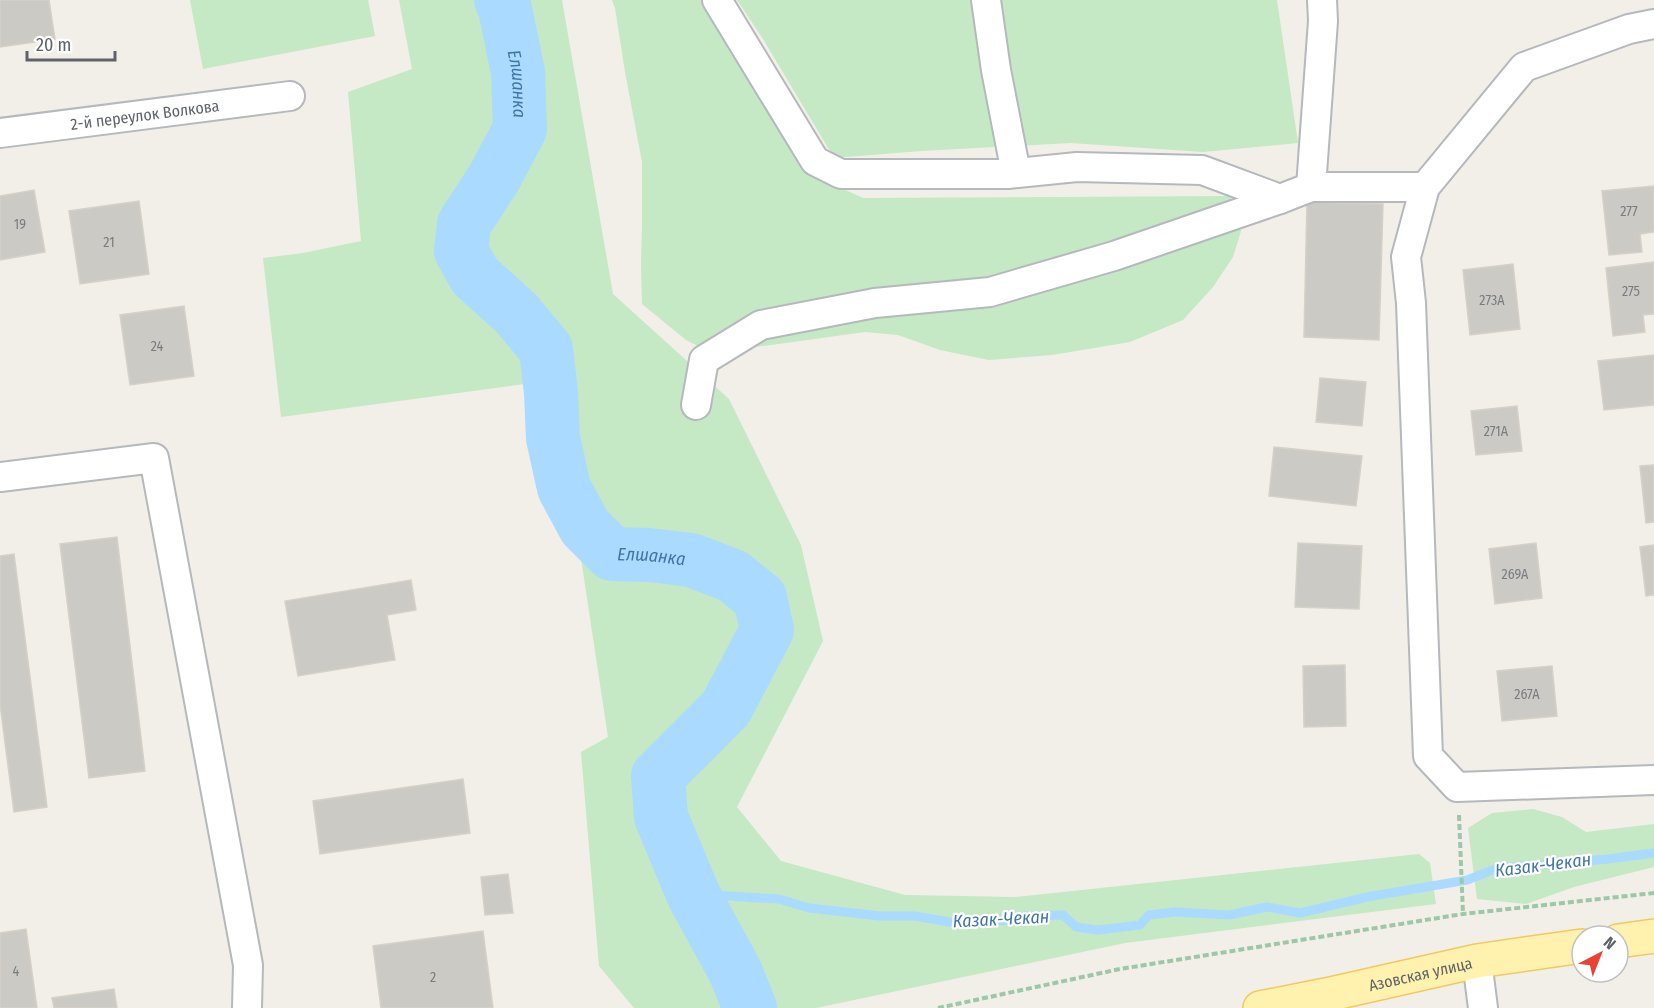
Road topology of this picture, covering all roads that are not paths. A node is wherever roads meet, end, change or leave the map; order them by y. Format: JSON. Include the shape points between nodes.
{"nodes":[{"id":1,"x":717,"y":0,"type":"edge"},
{"id":2,"x":986,"y":0,"type":"edge"},
{"id":3,"x":1322,"y":0,"type":"edge"},
{"id":4,"x":1654,"y":24,"type":"edge"},
{"id":5,"x":290,"y":96,"type":"dead end"},
{"id":6,"x":0,"y":133,"type":"edge"},
{"id":7,"x":1016,"y":173,"type":"junction"},
{"id":8,"x":1311,"y":187,"type":"junction"},
{"id":9,"x":1425,"y":187,"type":"junction"},
{"id":10,"x":1280,"y":199,"type":"junction"},
{"id":11,"x":696,"y":405,"type":"dead end"},
{"id":12,"x":0,"y":477,"type":"edge"},
{"id":13,"x":1654,"y":780,"type":"edge"},
{"id":14,"x":1654,"y":936,"type":"edge"},
{"id":15,"x":1630,"y":939,"type":"edge"},
{"id":16,"x":1570,"y":948,"type":"edge"},
{"id":17,"x":1478,"y":961,"type":"junction"},
{"id":18,"x":1328,"y":1002,"type":"edge"},
{"id":19,"x":247,"y":1008,"type":"edge"},
{"id":20,"x":1260,"y":1008,"type":"edge"},
{"id":21,"x":1483,"y":1008,"type":"edge"}],
"edges":[{"from":1,"to":7,"type":"street","via":[[815,161],[841,174]]},
{"from":2,"to":7,"type":"street"},
{"from":3,"to":8,"type":"street"},
{"from":4,"to":9,"type":"street","via":[[1629,29],[1524,67]]},
{"from":5,"to":6,"type":"street","name":"2-й переулок Волкова"},
{"from":7,"to":10,"type":"street","via":[[1077,167],[1202,170]]},
{"from":8,"to":9,"type":"street"},
{"from":8,"to":10,"type":"street"},
{"from":9,"to":13,"type":"street","via":[[1406,257],[1428,756],[1457,787]]},
{"from":10,"to":11,"type":"street","via":[[1114,256],[990,292],[875,303],[761,325],[704,360]]},
{"from":12,"to":19,"type":"street","via":[[154,458],[248,965]]},
{"from":14,"to":15,"type":"main road"},
{"from":16,"to":17,"type":"main road","name":"Азовская улица"},
{"from":17,"to":18,"type":"main road","name":"Азовская улица"},
{"from":17,"to":21,"type":"street"},
{"from":18,"to":20,"type":"main road","name":"Азовская улица"}]}
